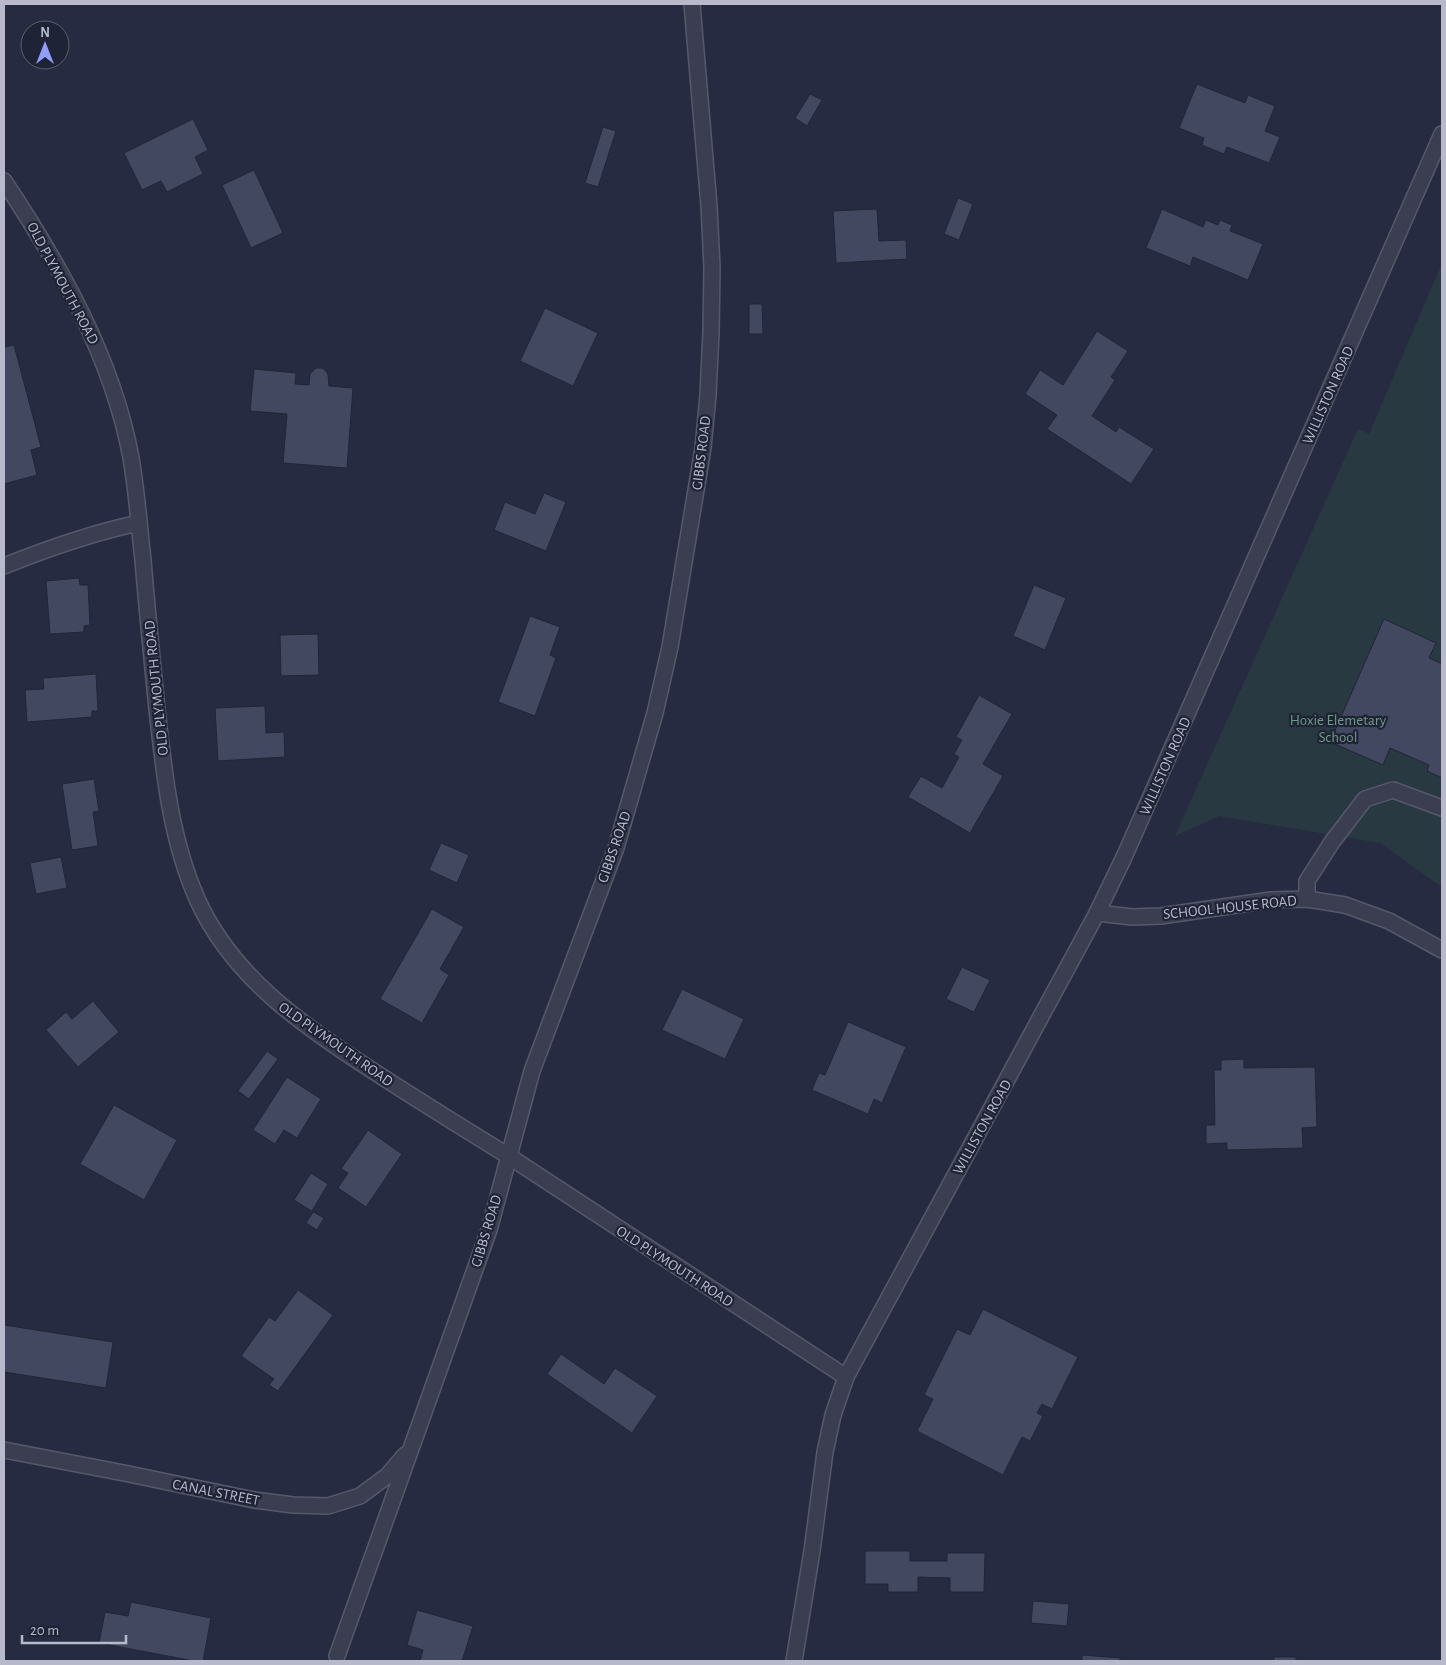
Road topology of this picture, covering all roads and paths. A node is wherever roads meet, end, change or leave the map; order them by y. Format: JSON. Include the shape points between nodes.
{"nodes":[{"id":1,"x":692,"y":4,"type":"edge"},
{"id":2,"x":1442,"y":134,"type":"edge"},
{"id":3,"x":4,"y":181,"type":"edge"},
{"id":4,"x":139,"y":523,"type":"junction"},
{"id":5,"x":4,"y":566,"type":"edge"},
{"id":6,"x":1442,"y":808,"type":"edge"},
{"id":7,"x":1307,"y":899,"type":"junction"},
{"id":8,"x":1097,"y":913,"type":"junction"},
{"id":9,"x":1442,"y":948,"type":"edge"},
{"id":10,"x":508,"y":1156,"type":"junction"},
{"id":11,"x":846,"y":1378,"type":"junction"},
{"id":12,"x":410,"y":1448,"type":"junction"},
{"id":13,"x":4,"y":1450,"type":"edge"},
{"id":14,"x":337,"y":1656,"type":"dead end"},
{"id":15,"x":794,"y":1661,"type":"edge"}],
"edges":[{"from":1,"to":10,"type":"street","name":"GIBBS ROAD","via":[[712,268],[708,395],[694,507],[668,656],[636,780],[616,848],[532,1071]]},
{"from":2,"to":8,"type":"street","name":"WILLISTON ROAD"},
{"from":3,"to":4,"type":"street","name":"OLD PLYMOUTH ROAD","via":[[75,300],[101,357],[121,412]]},
{"from":4,"to":5,"type":"street","via":[[72,540]]},
{"from":4,"to":10,"type":"street","name":"OLD PLYMOUTH ROAD","via":[[169,807],[199,902],[225,946],[255,983],[292,1016]]},
{"from":6,"to":7,"type":"street","via":[[1393,790],[1365,799],[1307,881]]},
{"from":7,"to":8,"type":"street","name":"SCHOOL HOUSE ROAD","via":[[1271,900],[1161,916]]},
{"from":7,"to":9,"type":"street","name":"SCHOOL HOUSE ROAD","via":[[1344,905],[1389,921]]},
{"from":8,"to":11,"type":"street","name":"WILLISTON ROAD"},
{"from":10,"to":11,"type":"street","name":"OLD PLYMOUTH ROAD"},
{"from":10,"to":12,"type":"street","name":"GIBBS ROAD","via":[[489,1230]]},
{"from":11,"to":15,"type":"street","via":[[825,1452]]},
{"from":12,"to":13,"type":"street","name":"CANAL STREET","via":[[387,1476],[360,1496],[328,1506],[254,1500]]},
{"from":12,"to":14,"type":"street","name":"GIBBS ROAD"}]}
